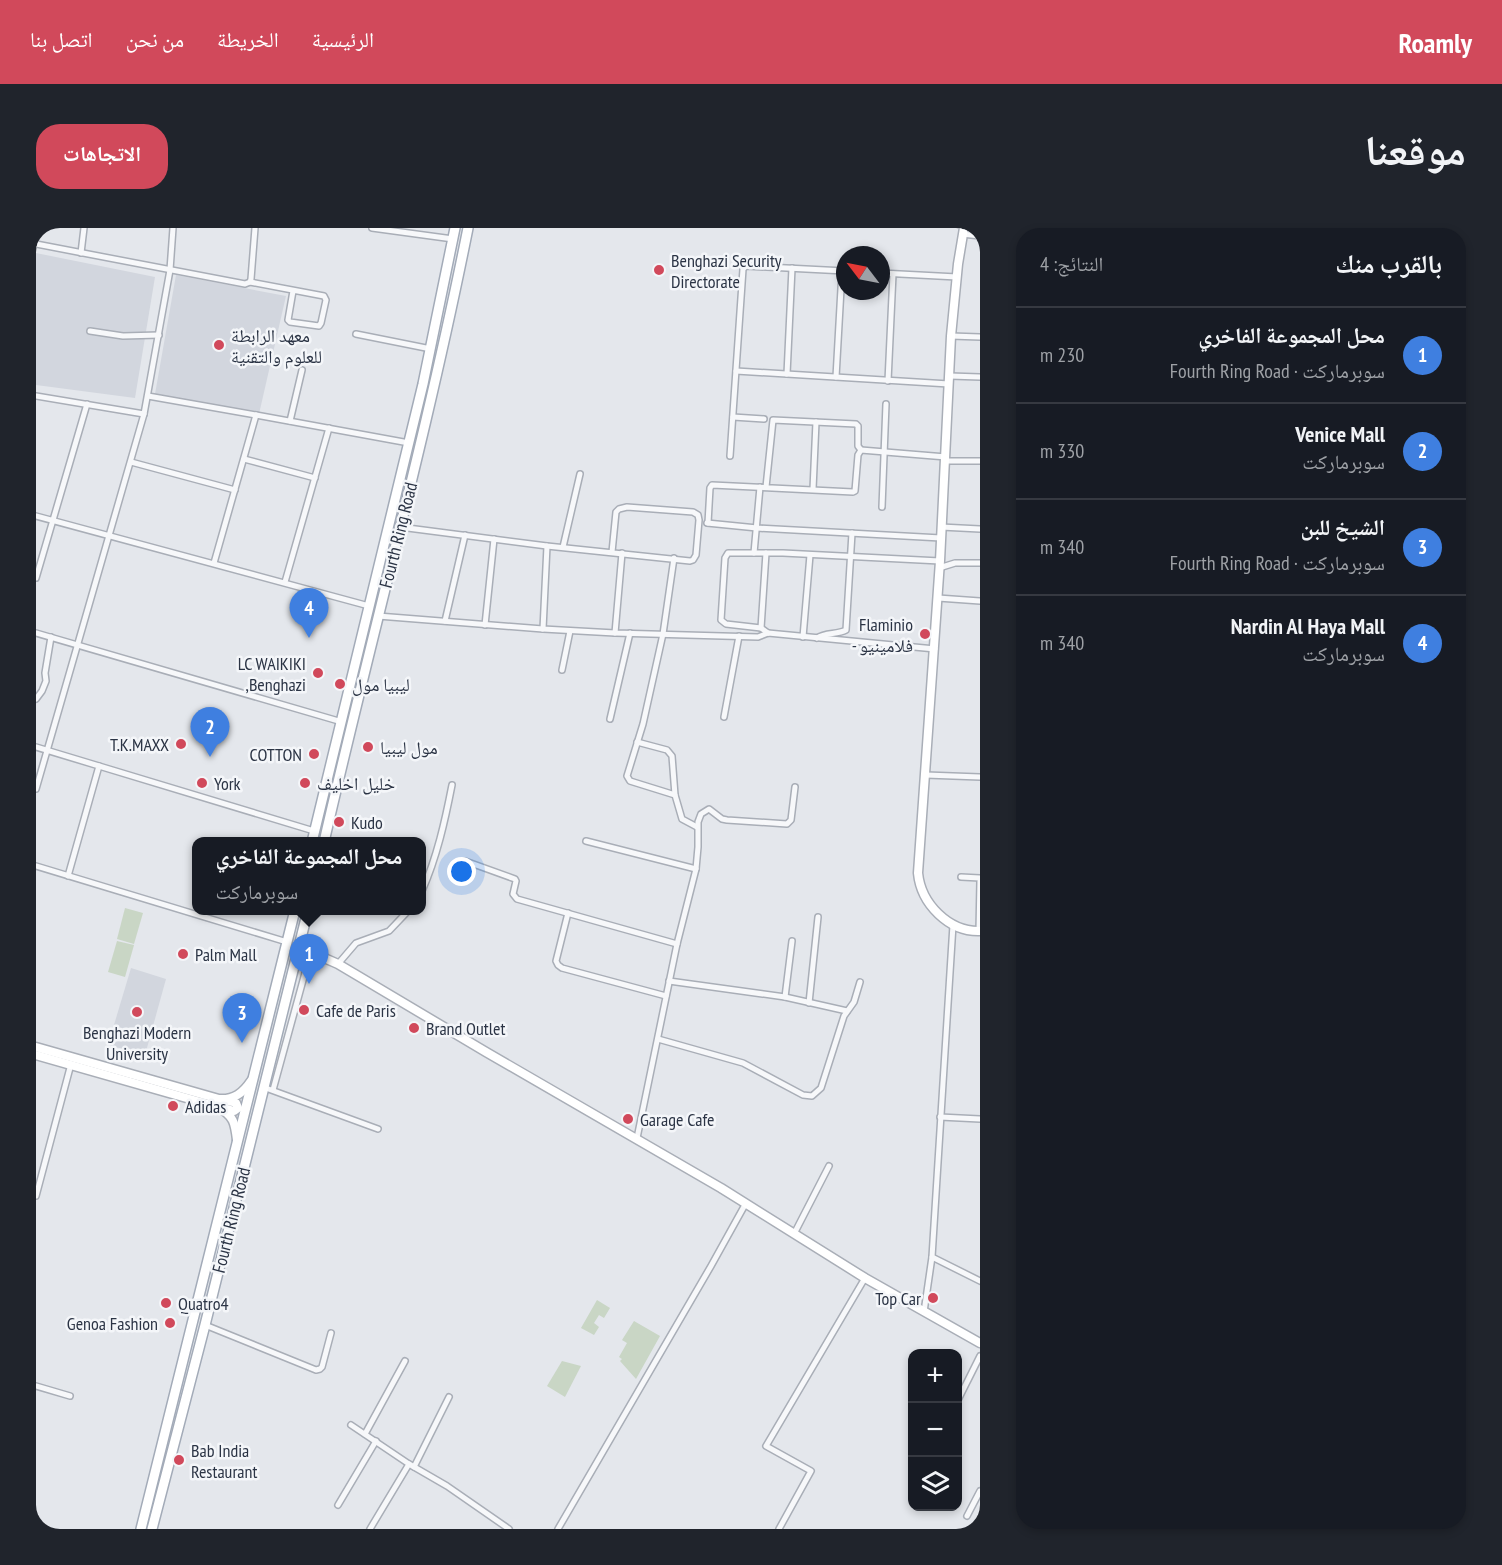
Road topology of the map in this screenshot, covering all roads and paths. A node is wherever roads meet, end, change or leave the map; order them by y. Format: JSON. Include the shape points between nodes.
{"nodes":[{"id":1,"x":84,"y":228,"type":"edge"},
{"id":2,"x":173,"y":228,"type":"edge"},
{"id":3,"x":255,"y":228,"type":"edge"},
{"id":4,"x":372,"y":228,"type":"edge"},
{"id":5,"x":455,"y":228,"type":"edge"},
{"id":6,"x":468,"y":228,"type":"edge"},
{"id":7,"x":963,"y":231,"type":"edge"},
{"id":8,"x":980,"y":236,"type":"edge"},
{"id":9,"x":453,"y":239,"type":"junction"},
{"id":10,"x":36,"y":244,"type":"edge"},
{"id":11,"x":81,"y":253,"type":"junction"},
{"id":12,"x":792,"y":268,"type":"junction"},
{"id":13,"x":170,"y":270,"type":"junction"},
{"id":14,"x":836,"y":271,"type":"edge"},
{"id":15,"x":890,"y":274,"type":"edge"},
{"id":16,"x":893,"y":274,"type":"junction"},
{"id":17,"x":957,"y":277,"type":"junction"},
{"id":18,"x":250,"y":282,"type":"junction"},
{"id":19,"x":293,"y":291,"type":"junction"},
{"id":20,"x":842,"y":300,"type":"edge"},
{"id":21,"x":90,"y":331,"type":"dead end"},
{"id":22,"x":356,"y":334,"type":"dead end"},
{"id":23,"x":159,"y":335,"type":"junction"},
{"id":24,"x":951,"y":336,"type":"junction"},
{"id":25,"x":980,"y":337,"type":"edge"},
{"id":26,"x":431,"y":349,"type":"junction"},
{"id":27,"x":302,"y":370,"type":"dead end"},
{"id":28,"x":736,"y":370,"type":"junction"},
{"id":29,"x":787,"y":374,"type":"junction"},
{"id":30,"x":836,"y":377,"type":"junction"},
{"id":31,"x":980,"y":377,"type":"edge"},
{"id":32,"x":950,"y":380,"type":"junction"},
{"id":33,"x":888,"y":381,"type":"junction"},
{"id":34,"x":36,"y":396,"type":"edge"},
{"id":35,"x":148,"y":396,"type":"junction"},
{"id":36,"x":87,"y":404,"type":"junction"},
{"id":37,"x":886,"y":404,"type":"dead end"},
{"id":38,"x":144,"y":414,"type":"junction"},
{"id":39,"x":256,"y":415,"type":"junction"},
{"id":40,"x":733,"y":417,"type":"junction"},
{"id":41,"x":764,"y":419,"type":"dead end"},
{"id":42,"x":290,"y":421,"type":"junction"},
{"id":43,"x":816,"y":422,"type":"junction"},
{"id":44,"x":330,"y":428,"type":"junction"},
{"id":45,"x":409,"y":443,"type":"junction"},
{"id":46,"x":861,"y":450,"type":"junction"},
{"id":47,"x":884,"y":452,"type":"junction"},
{"id":48,"x":730,"y":456,"type":"dead end"},
{"id":49,"x":244,"y":459,"type":"junction"},
{"id":50,"x":946,"y":459,"type":"junction"},
{"id":51,"x":980,"y":461,"type":"edge"},
{"id":52,"x":131,"y":462,"type":"junction"},
{"id":53,"x":580,"y":474,"type":"dead end"},
{"id":54,"x":315,"y":478,"type":"junction"},
{"id":55,"x":763,"y":487,"type":"junction"},
{"id":56,"x":813,"y":489,"type":"junction"},
{"id":57,"x":235,"y":490,"type":"junction"},
{"id":58,"x":882,"y":507,"type":"dead end"},
{"id":59,"x":36,"y":516,"type":"edge"},
{"id":60,"x":52,"y":520,"type":"junction"},
{"id":61,"x":699,"y":522,"type":"junction"},
{"id":62,"x":708,"y":523,"type":"junction"},
{"id":63,"x":400,"y":527,"type":"junction"},
{"id":64,"x":941,"y":527,"type":"junction"},
{"id":65,"x":757,"y":528,"type":"junction"},
{"id":66,"x":980,"y":528,"type":"edge"},
{"id":67,"x":852,"y":533,"type":"junction"},
{"id":68,"x":110,"y":535,"type":"junction"},
{"id":69,"x":465,"y":535,"type":"junction"},
{"id":70,"x":941,"y":538,"type":"junction"},
{"id":71,"x":494,"y":539,"type":"junction"},
{"id":72,"x":547,"y":546,"type":"junction"},
{"id":73,"x":563,"y":547,"type":"junction"},
{"id":74,"x":612,"y":552,"type":"junction"},
{"id":75,"x":622,"y":553,"type":"junction"},
{"id":76,"x":754,"y":553,"type":"junction"},
{"id":77,"x":766,"y":553,"type":"junction"},
{"id":78,"x":810,"y":555,"type":"junction"},
{"id":79,"x":850,"y":557,"type":"junction"},
{"id":80,"x":674,"y":558,"type":"junction"},
{"id":81,"x":214,"y":563,"type":"junction"},
{"id":82,"x":980,"y":563,"type":"edge"},
{"id":83,"x":940,"y":564,"type":"junction"},
{"id":84,"x":378,"y":569,"type":"junction"},
{"id":85,"x":389,"y":572,"type":"junction"},
{"id":86,"x":36,"y":578,"type":"edge"},
{"id":87,"x":285,"y":582,"type":"junction"},
{"id":88,"x":938,"y":598,"type":"junction"},
{"id":89,"x":980,"y":601,"type":"edge"},
{"id":90,"x":369,"y":606,"type":"junction"},
{"id":91,"x":378,"y":616,"type":"junction"},
{"id":92,"x":445,"y":621,"type":"junction"},
{"id":93,"x":484,"y":624,"type":"junction"},
{"id":94,"x":761,"y":628,"type":"junction"},
{"id":95,"x":543,"y":629,"type":"junction"},
{"id":96,"x":570,"y":631,"type":"junction"},
{"id":97,"x":36,"y":633,"type":"edge"},
{"id":98,"x":615,"y":633,"type":"junction"},
{"id":99,"x":630,"y":633,"type":"junction"},
{"id":100,"x":768,"y":633,"type":"junction"},
{"id":101,"x":663,"y":634,"type":"junction"},
{"id":102,"x":739,"y":636,"type":"junction"},
{"id":103,"x":51,"y":637,"type":"junction"},
{"id":104,"x":803,"y":637,"type":"junction"},
{"id":105,"x":817,"y":638,"type":"junction"},
{"id":106,"x":79,"y":645,"type":"junction"},
{"id":107,"x":935,"y":649,"type":"junction"},
{"id":108,"x":562,"y":670,"type":"dead end"},
{"id":109,"x":36,"y":699,"type":"edge"},
{"id":110,"x":724,"y":717,"type":"dead end"},
{"id":111,"x":610,"y":719,"type":"dead end"},
{"id":112,"x":342,"y":722,"type":"junction"},
{"id":113,"x":637,"y":742,"type":"junction"},
{"id":114,"x":36,"y":747,"type":"edge"},
{"id":115,"x":48,"y":750,"type":"junction"},
{"id":116,"x":99,"y":766,"type":"junction"},
{"id":117,"x":926,"y":775,"type":"junction"},
{"id":118,"x":980,"y":777,"type":"edge"},
{"id":119,"x":452,"y":785,"type":"dead end"},
{"id":120,"x":795,"y":787,"type":"dead end"},
{"id":121,"x":36,"y":789,"type":"edge"},
{"id":122,"x":675,"y":795,"type":"junction"},
{"id":123,"x":697,"y":827,"type":"junction"},
{"id":124,"x":314,"y":831,"type":"junction"},
{"id":125,"x":313,"y":837,"type":"edge"},
{"id":126,"x":325,"y":837,"type":"edge"},
{"id":127,"x":586,"y":841,"type":"dead end"},
{"id":128,"x":465,"y":861,"type":"dead end"},
{"id":129,"x":36,"y":866,"type":"edge"},
{"id":130,"x":696,"y":869,"type":"junction"},
{"id":131,"x":68,"y":876,"type":"junction"},
{"id":132,"x":961,"y":877,"type":"dead end"},
{"id":133,"x":980,"y":879,"type":"edge"},
{"id":134,"x":426,"y":882,"type":"edge"},
{"id":135,"x":192,"y":913,"type":"edge"},
{"id":136,"x":568,"y":913,"type":"junction"},
{"id":137,"x":198,"y":915,"type":"edge"},
{"id":138,"x":295,"y":915,"type":"edge"},
{"id":139,"x":307,"y":915,"type":"edge"},
{"id":140,"x":404,"y":915,"type":"edge"},
{"id":141,"x":818,"y":917,"type":"dead end"},
{"id":142,"x":953,"y":925,"type":"junction"},
{"id":143,"x":979,"y":931,"type":"edge"},
{"id":144,"x":792,"y":941,"type":"dead end"},
{"id":145,"x":288,"y":942,"type":"junction"},
{"id":146,"x":677,"y":944,"type":"junction"},
{"id":147,"x":299,"y":947,"type":"junction"},
{"id":148,"x":312,"y":951,"type":"junction"},
{"id":149,"x":338,"y":964,"type":"junction"},
{"id":150,"x":669,"y":981,"type":"junction"},
{"id":151,"x":860,"y":982,"type":"dead end"},
{"id":152,"x":666,"y":996,"type":"junction"},
{"id":153,"x":785,"y":998,"type":"junction"},
{"id":154,"x":809,"y":1003,"type":"junction"},
{"id":155,"x":847,"y":1011,"type":"junction"},
{"id":156,"x":658,"y":1039,"type":"junction"},
{"id":157,"x":36,"y":1047,"type":"edge"},
{"id":158,"x":36,"y":1055,"type":"edge"},
{"id":159,"x":72,"y":1062,"type":"junction"},
{"id":160,"x":253,"y":1078,"type":"junction"},
{"id":161,"x":263,"y":1087,"type":"junction"},
{"id":162,"x":273,"y":1090,"type":"junction"},
{"id":163,"x":220,"y":1103,"type":"junction"},
{"id":164,"x":940,"y":1117,"type":"junction"},
{"id":165,"x":980,"y":1119,"type":"edge"},
{"id":166,"x":378,"y":1129,"type":"dead end"},
{"id":167,"x":637,"y":1138,"type":"junction"},
{"id":168,"x":238,"y":1143,"type":"junction"},
{"id":169,"x":829,"y":1166,"type":"dead end"},
{"id":170,"x":36,"y":1196,"type":"edge"},
{"id":171,"x":746,"y":1203,"type":"junction"},
{"id":172,"x":794,"y":1234,"type":"junction"},
{"id":173,"x":932,"y":1257,"type":"junction"},
{"id":174,"x":865,"y":1278,"type":"junction"},
{"id":175,"x":980,"y":1281,"type":"edge"},
{"id":176,"x":924,"y":1312,"type":"junction"},
{"id":177,"x":205,"y":1325,"type":"junction"},
{"id":178,"x":331,"y":1333,"type":"dead end"},
{"id":179,"x":980,"y":1343,"type":"edge"},
{"id":180,"x":980,"y":1356,"type":"edge"},
{"id":181,"x":405,"y":1361,"type":"dead end"},
{"id":182,"x":36,"y":1386,"type":"edge"},
{"id":183,"x":962,"y":1390,"type":"edge"},
{"id":184,"x":70,"y":1396,"type":"dead end"},
{"id":185,"x":450,"y":1397,"type":"dead end"},
{"id":186,"x":351,"y":1425,"type":"dead end"},
{"id":187,"x":365,"y":1434,"type":"junction"},
{"id":188,"x":376,"y":1441,"type":"junction"},
{"id":189,"x":411,"y":1465,"type":"junction"},
{"id":190,"x":980,"y":1491,"type":"edge"},
{"id":191,"x":338,"y":1505,"type":"dead end"},
{"id":192,"x":967,"y":1516,"type":"dead end"},
{"id":193,"x":141,"y":1529,"type":"edge"},
{"id":194,"x":152,"y":1529,"type":"edge"},
{"id":195,"x":370,"y":1529,"type":"edge"},
{"id":196,"x":509,"y":1529,"type":"edge"},
{"id":197,"x":558,"y":1529,"type":"edge"},
{"id":198,"x":779,"y":1529,"type":"edge"}],
"edges":[{"from":1,"to":11,"type":"street"},
{"from":2,"to":13,"type":"street"},
{"from":3,"to":18,"type":"street"},
{"from":4,"to":9,"type":"street"},
{"from":5,"to":9,"type":"main road","name":"Fourth Ring Road"},
{"from":6,"to":63,"type":"main road","name":"Fourth Ring Road"},
{"from":7,"to":8,"type":"street"},
{"from":7,"to":17,"type":"street"},
{"from":9,"to":26,"type":"main road","name":"Fourth Ring Road"},
{"from":10,"to":11,"type":"street"},
{"from":11,"to":13,"type":"street"},
{"from":12,"to":14,"type":"street"},
{"from":12,"to":28,"type":"street","via":[[743,269]]},
{"from":12,"to":29,"type":"street"},
{"from":13,"to":18,"type":"street"},
{"from":13,"to":23,"type":"street"},
{"from":15,"to":16,"type":"street"},
{"from":16,"to":17,"type":"street"},
{"from":16,"to":33,"type":"street"},
{"from":17,"to":24,"type":"street"},
{"from":18,"to":19,"type":"street"},
{"from":19,"to":19,"type":"street","via":[[325,297],[319,326],[288,320]]},
{"from":20,"to":30,"type":"street"},
{"from":21,"to":23,"type":"street","via":[[123,336]]},
{"from":22,"to":26,"type":"street"},
{"from":23,"to":35,"type":"street"},
{"from":24,"to":25,"type":"street"},
{"from":24,"to":32,"type":"street"},
{"from":26,"to":45,"type":"main road","name":"Fourth Ring Road"},
{"from":27,"to":42,"type":"street"},
{"from":28,"to":29,"type":"street"},
{"from":28,"to":40,"type":"street"},
{"from":29,"to":30,"type":"street"},
{"from":30,"to":33,"type":"street"},
{"from":31,"to":32,"type":"street"},
{"from":32,"to":33,"type":"street"},
{"from":32,"to":50,"type":"street"},
{"from":34,"to":36,"type":"street"},
{"from":35,"to":38,"type":"street"},
{"from":35,"to":39,"type":"street"},
{"from":36,"to":38,"type":"street"},
{"from":36,"to":60,"type":"street"},
{"from":37,"to":47,"type":"street"},
{"from":38,"to":52,"type":"street"},
{"from":39,"to":42,"type":"street"},
{"from":39,"to":49,"type":"street"},
{"from":40,"to":41,"type":"street"},
{"from":40,"to":48,"type":"street"},
{"from":42,"to":44,"type":"street"},
{"from":43,"to":46,"type":"street","via":[[857,425]]},
{"from":43,"to":55,"type":"street","via":[[773,420]]},
{"from":43,"to":56,"type":"street"},
{"from":44,"to":45,"type":"street"},
{"from":44,"to":54,"type":"street"},
{"from":45,"to":84,"type":"main road","name":"Fourth Ring Road"},
{"from":46,"to":47,"type":"street"},
{"from":46,"to":56,"type":"street","via":[[855,491]]},
{"from":47,"to":50,"type":"street"},
{"from":47,"to":58,"type":"street"},
{"from":49,"to":54,"type":"street"},
{"from":49,"to":57,"type":"street"},
{"from":50,"to":51,"type":"street"},
{"from":50,"to":64,"type":"street"},
{"from":52,"to":57,"type":"street"},
{"from":52,"to":68,"type":"street"},
{"from":53,"to":73,"type":"street"},
{"from":54,"to":87,"type":"street"},
{"from":55,"to":56,"type":"street"},
{"from":55,"to":62,"type":"street","via":[[711,486]]},
{"from":55,"to":65,"type":"street"},
{"from":57,"to":81,"type":"street"},
{"from":59,"to":60,"type":"street"},
{"from":60,"to":68,"type":"street"},
{"from":60,"to":86,"type":"street"},
{"from":61,"to":62,"type":"street"},
{"from":61,"to":74,"type":"street","via":[[693,512],[622,508],[616,512]]},
{"from":61,"to":80,"type":"street","via":[[694,559]]},
{"from":62,"to":65,"type":"street"},
{"from":63,"to":69,"type":"street"},
{"from":63,"to":85,"type":"main road","name":"Fourth Ring Road"},
{"from":64,"to":66,"type":"street"},
{"from":64,"to":70,"type":"street"},
{"from":65,"to":67,"type":"street"},
{"from":65,"to":76,"type":"street"},
{"from":67,"to":70,"type":"street"},
{"from":67,"to":79,"type":"street"},
{"from":68,"to":81,"type":"street"},
{"from":68,"to":106,"type":"street"},
{"from":69,"to":71,"type":"street"},
{"from":69,"to":92,"type":"street"},
{"from":70,"to":83,"type":"street"},
{"from":71,"to":72,"type":"street"},
{"from":71,"to":93,"type":"street"},
{"from":72,"to":73,"type":"street"},
{"from":72,"to":95,"type":"street"},
{"from":73,"to":74,"type":"street"},
{"from":74,"to":75,"type":"street"},
{"from":75,"to":80,"type":"street"},
{"from":75,"to":98,"type":"street"},
{"from":76,"to":77,"type":"street"},
{"from":76,"to":94,"type":"street","via":[[726,555],[721,620],[724,624]]},
{"from":77,"to":78,"type":"street"},
{"from":77,"to":94,"type":"street"},
{"from":78,"to":79,"type":"street"},
{"from":78,"to":104,"type":"street"},
{"from":79,"to":83,"type":"street"},
{"from":79,"to":105,"type":"street","via":[[846,630]]},
{"from":80,"to":101,"type":"street"},
{"from":81,"to":87,"type":"street"},
{"from":82,"to":83,"type":"street"},
{"from":83,"to":88,"type":"street"},
{"from":84,"to":85,"type":"main road"},
{"from":84,"to":90,"type":"main road","name":"Fourth Ring Road"},
{"from":85,"to":91,"type":"main road","name":"Fourth Ring Road"},
{"from":87,"to":90,"type":"street"},
{"from":88,"to":89,"type":"street"},
{"from":88,"to":107,"type":"street"},
{"from":90,"to":112,"type":"main road","name":"Fourth Ring Road"},
{"from":91,"to":92,"type":"street"},
{"from":91,"to":126,"type":"main road","name":"Fourth Ring Road"},
{"from":92,"to":93,"type":"street"},
{"from":93,"to":95,"type":"street"},
{"from":94,"to":100,"type":"street"},
{"from":95,"to":96,"type":"street"},
{"from":96,"to":98,"type":"street"},
{"from":96,"to":108,"type":"street"},
{"from":97,"to":103,"type":"street"},
{"from":98,"to":99,"type":"street"},
{"from":99,"to":101,"type":"street"},
{"from":99,"to":111,"type":"street"},
{"from":100,"to":102,"type":"street"},
{"from":100,"to":104,"type":"street"},
{"from":101,"to":102,"type":"street"},
{"from":101,"to":113,"type":"street"},
{"from":102,"to":110,"type":"street"},
{"from":103,"to":106,"type":"street"},
{"from":103,"to":109,"type":"street","via":[[46,681]]},
{"from":104,"to":105,"type":"street"},
{"from":105,"to":107,"type":"street"},
{"from":106,"to":112,"type":"street"},
{"from":106,"to":115,"type":"street"},
{"from":107,"to":117,"type":"street"},
{"from":112,"to":124,"type":"main road","name":"Fourth Ring Road"},
{"from":113,"to":122,"type":"street","via":[[670,752]]},
{"from":113,"to":122,"type":"street","via":[[628,780]]},
{"from":114,"to":115,"type":"street"},
{"from":115,"to":116,"type":"street"},
{"from":115,"to":121,"type":"street"},
{"from":116,"to":124,"type":"street"},
{"from":116,"to":131,"type":"street"},
{"from":117,"to":118,"type":"street"},
{"from":117,"to":142,"type":"street","via":[[918,878],[931,907]]},
{"from":119,"to":134,"type":"street"},
{"from":120,"to":123,"type":"street","via":[[791,820],[787,824],[726,820],[707,809]]},
{"from":122,"to":123,"type":"street","via":[[682,819]]},
{"from":123,"to":130,"type":"street"},
{"from":124,"to":125,"type":"main road","name":"Fourth Ring Road"},
{"from":127,"to":130,"type":"street"},
{"from":128,"to":136,"type":"street","via":[[515,879],[513,894],[517,899]]},
{"from":129,"to":131,"type":"street"},
{"from":130,"to":146,"type":"street"},
{"from":131,"to":135,"type":"street"},
{"from":132,"to":133,"type":"street"},
{"from":133,"to":143,"type":"street"},
{"from":136,"to":146,"type":"street"},
{"from":136,"to":152,"type":"street","via":[[556,961],[561,968]]},
{"from":137,"to":145,"type":"street"},
{"from":138,"to":145,"type":"main road","name":"Fourth Ring Road"},
{"from":139,"to":147,"type":"main road","name":"Fourth Ring Road"},
{"from":140,"to":149,"type":"street","via":[[389,931],[356,943]]},
{"from":141,"to":154,"type":"street"},
{"from":142,"to":143,"type":"street"},
{"from":142,"to":164,"type":"street"},
{"from":144,"to":153,"type":"street"},
{"from":145,"to":160,"type":"main road","name":"Fourth Ring Road"},
{"from":146,"to":150,"type":"street"},
{"from":147,"to":148,"type":"street"},
{"from":147,"to":161,"type":"main road","name":"Fourth Ring Road"},
{"from":148,"to":149,"type":"street"},
{"from":148,"to":162,"type":"street"},
{"from":149,"to":167,"type":"street"},
{"from":150,"to":152,"type":"street"},
{"from":150,"to":153,"type":"street"},
{"from":151,"to":155,"type":"street"},
{"from":152,"to":156,"type":"street"},
{"from":153,"to":154,"type":"street"},
{"from":154,"to":155,"type":"street"},
{"from":155,"to":156,"type":"street","via":[[821,1088],[809,1097],[741,1063]]},
{"from":156,"to":167,"type":"street"},
{"from":157,"to":159,"type":"street"},
{"from":158,"to":159,"type":"street"},
{"from":159,"to":163,"type":"street"},
{"from":159,"to":170,"type":"street"},
{"from":160,"to":163,"type":"street","via":[[245,1090]]},
{"from":160,"to":168,"type":"main road","name":"Fourth Ring Road"},
{"from":161,"to":162,"type":"street"},
{"from":161,"to":177,"type":"main road","name":"Fourth Ring Road"},
{"from":162,"to":166,"type":"street"},
{"from":163,"to":168,"type":"street","via":[[233,1119]]},
{"from":164,"to":165,"type":"street"},
{"from":164,"to":173,"type":"street"},
{"from":167,"to":171,"type":"street"},
{"from":168,"to":193,"type":"main road","name":"Fourth Ring Road"},
{"from":169,"to":172,"type":"street"},
{"from":171,"to":172,"type":"street"},
{"from":171,"to":197,"type":"street"},
{"from":172,"to":174,"type":"street"},
{"from":173,"to":175,"type":"street"},
{"from":173,"to":176,"type":"street"},
{"from":174,"to":176,"type":"street"},
{"from":174,"to":198,"type":"street","via":[[766,1446],[811,1471]]},
{"from":176,"to":179,"type":"street"},
{"from":177,"to":178,"type":"street","via":[[318,1370]]},
{"from":177,"to":194,"type":"main road","name":"Fourth Ring Road"},
{"from":180,"to":183,"type":"street"},
{"from":181,"to":187,"type":"street"},
{"from":182,"to":184,"type":"street"},
{"from":185,"to":189,"type":"street"},
{"from":186,"to":187,"type":"street"},
{"from":187,"to":188,"type":"street"},
{"from":188,"to":189,"type":"street"},
{"from":188,"to":191,"type":"street"},
{"from":189,"to":195,"type":"street"},
{"from":189,"to":196,"type":"street"},
{"from":190,"to":192,"type":"street"}]}
